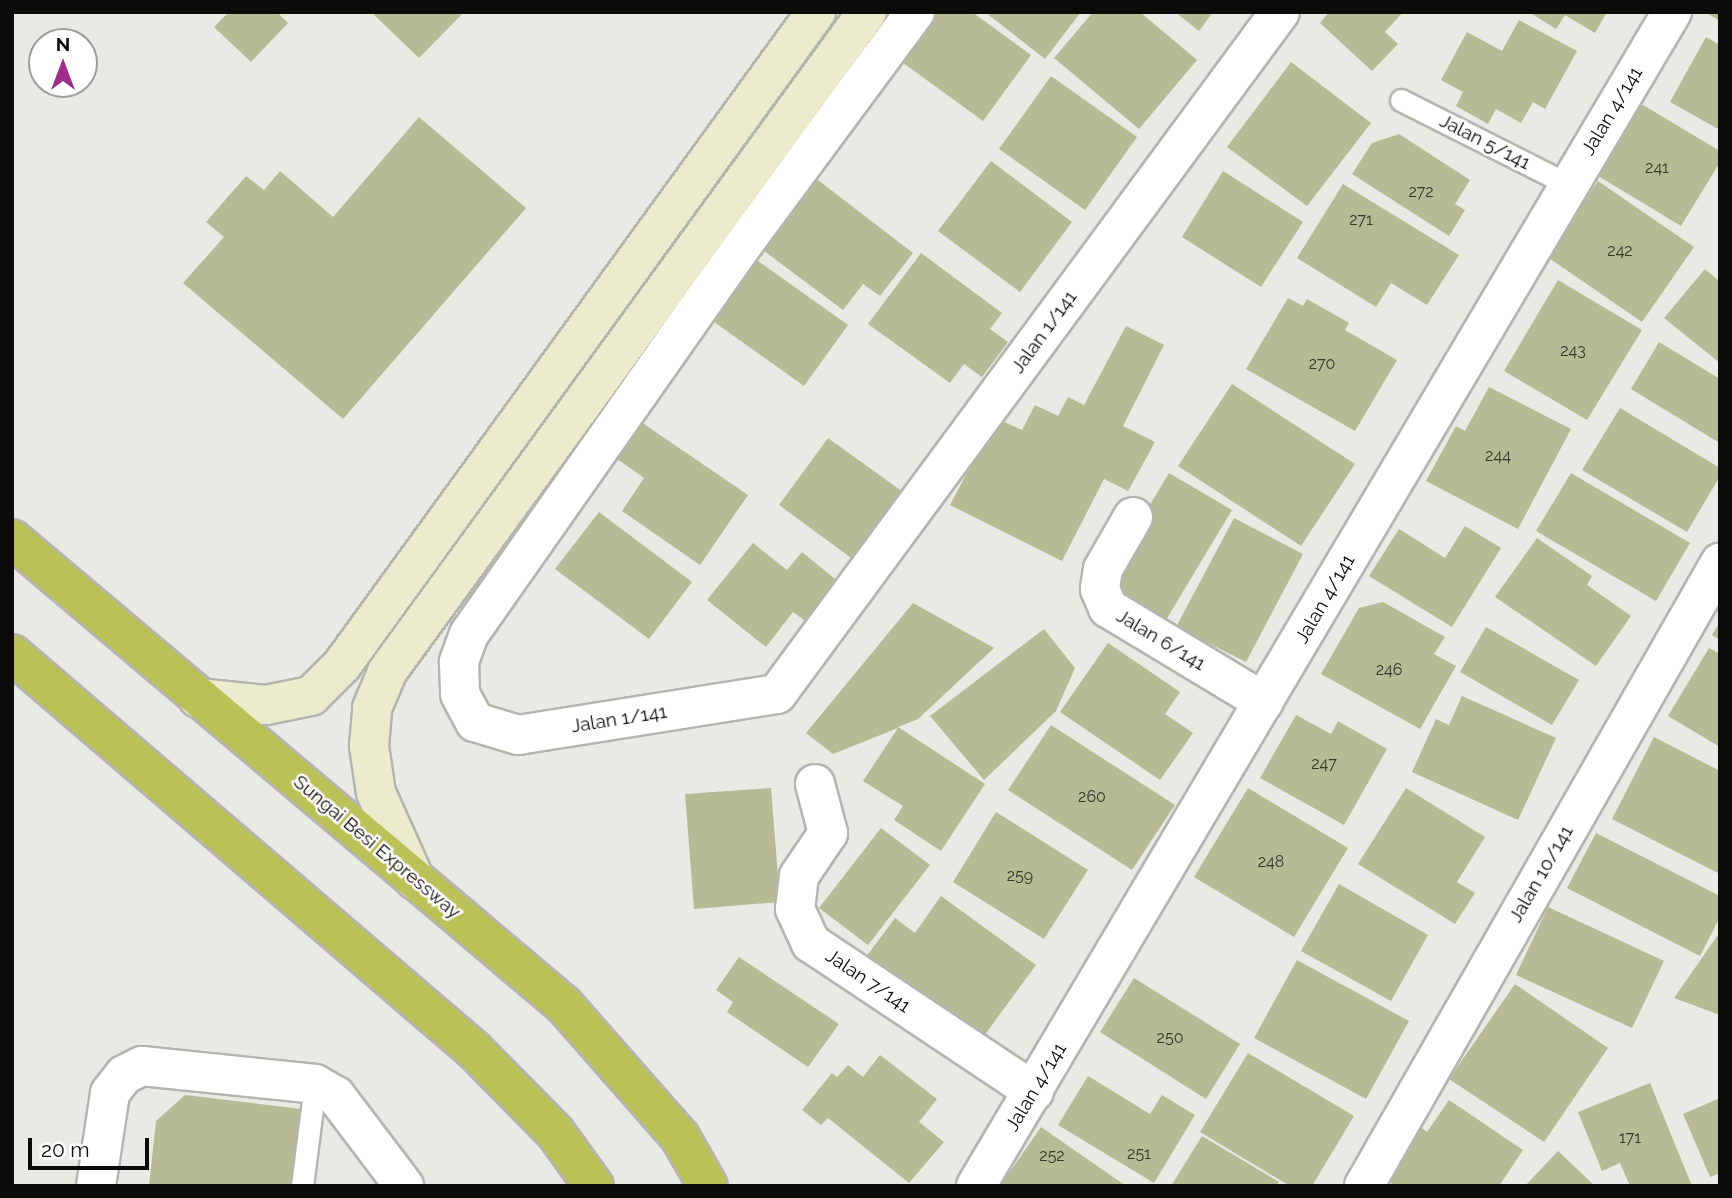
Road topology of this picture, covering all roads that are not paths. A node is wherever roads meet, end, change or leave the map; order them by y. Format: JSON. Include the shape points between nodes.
{"nodes":[{"id":1,"x":816,"y":12,"type":"edge"},
{"id":2,"x":867,"y":12,"type":"edge"},
{"id":3,"x":915,"y":12,"type":"edge"},
{"id":4,"x":1280,"y":12,"type":"edge"},
{"id":5,"x":1672,"y":12,"type":"edge"},
{"id":6,"x":1401,"y":100,"type":"dead end"},
{"id":7,"x":1569,"y":185,"type":"junction"},
{"id":8,"x":1133,"y":517,"type":"dead end"},
{"id":9,"x":12,"y":539,"type":"edge"},
{"id":10,"x":1720,"y":563,"type":"edge"},
{"id":11,"x":12,"y":654,"type":"edge"},
{"id":12,"x":198,"y":698,"type":"junction"},
{"id":13,"x":1264,"y":702,"type":"junction"},
{"id":14,"x":815,"y":784,"type":"dead end"},
{"id":15,"x":415,"y":880,"type":"junction"},
{"id":16,"x":315,"y":1084,"type":"junction"},
{"id":17,"x":1034,"y":1092,"type":"junction"},
{"id":18,"x":96,"y":1186,"type":"edge"},
{"id":19,"x":302,"y":1186,"type":"edge"},
{"id":20,"x":404,"y":1186,"type":"edge"},
{"id":21,"x":594,"y":1186,"type":"edge"},
{"id":22,"x":708,"y":1186,"type":"edge"},
{"id":23,"x":976,"y":1186,"type":"edge"},
{"id":24,"x":1364,"y":1186,"type":"edge"}],
"edges":[{"from":1,"to":12,"type":"street","via":[[342,665],[311,696],[266,705]]},
{"from":2,"to":15,"type":"street","via":[[387,672],[372,708],[369,746],[376,793]]},
{"from":3,"to":4,"type":"street","name":"Jalan 1/141","via":[[739,250],[469,634],[459,662],[460,694],[475,722],[518,735],[777,694]]},
{"from":5,"to":7,"type":"street","name":"Jalan 4/141"},
{"from":6,"to":7,"type":"lane","name":"Jalan 5/141"},
{"from":7,"to":13,"type":"street","name":"Jalan 4/141"},
{"from":8,"to":13,"type":"street","name":"Jalan 6/141","via":[[1103,569],[1100,589],[1108,608]]},
{"from":9,"to":12,"type":"highway","name":"Sungai Besi Expressway"},
{"from":10,"to":24,"type":"street","name":"Jalan 10/141"},
{"from":11,"to":21,"type":"highway","via":[[474,1050],[555,1132]]},
{"from":12,"to":15,"type":"highway","name":"Sungai Besi Expressway"},
{"from":13,"to":17,"type":"street","name":"Jalan 4/141"},
{"from":14,"to":17,"type":"street","name":"Jalan 7/141","via":[[828,833],[799,876],[795,909],[811,943]]},
{"from":15,"to":22,"type":"highway","name":"Sungai Besi Expressway","via":[[581,1023],[680,1137]]},
{"from":16,"to":18,"type":"street","via":[[142,1066],[124,1075],[110,1093]]},
{"from":16,"to":19,"type":"lane"},
{"from":16,"to":20,"type":"street","via":[[336,1096]]},
{"from":17,"to":23,"type":"street","name":"Jalan 4/141"}]}
